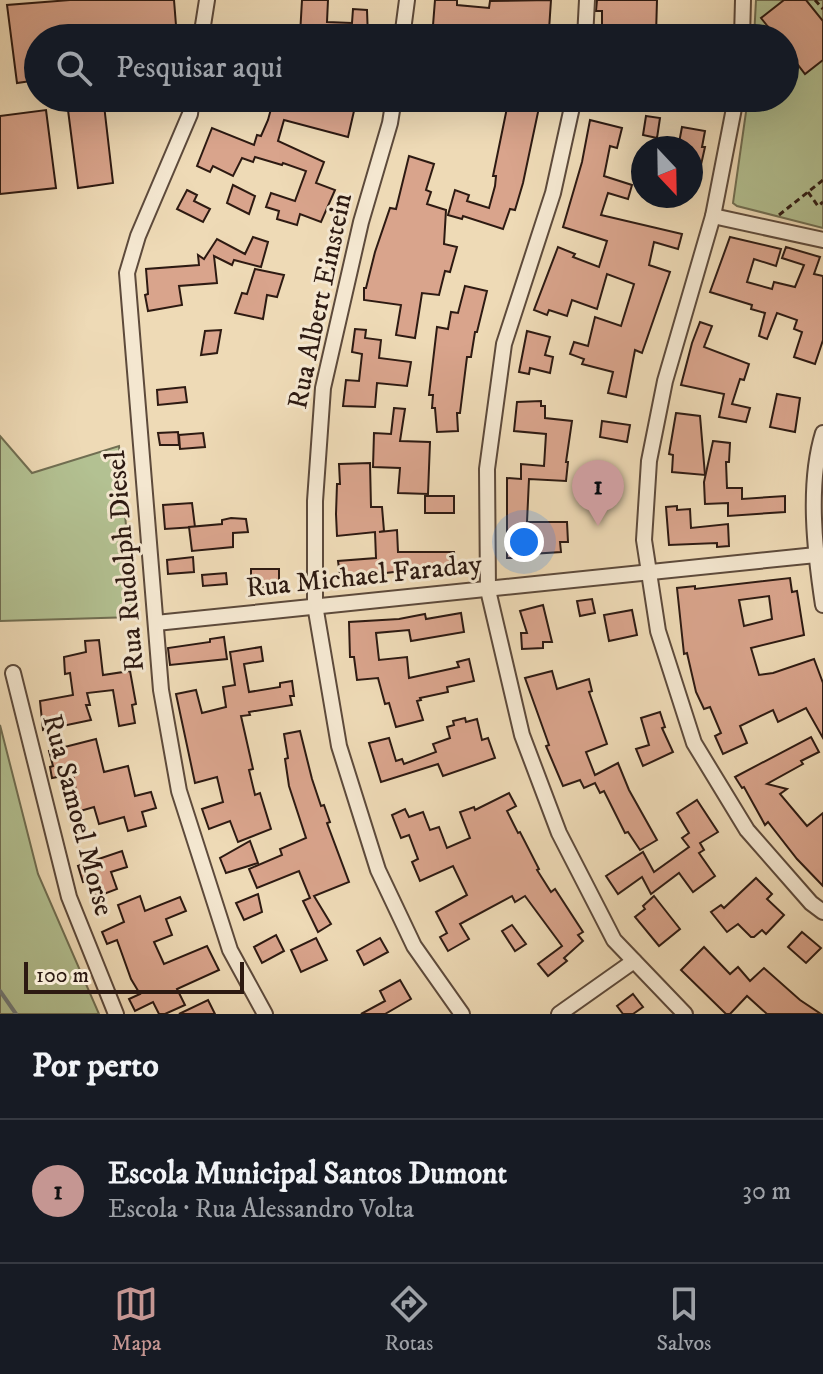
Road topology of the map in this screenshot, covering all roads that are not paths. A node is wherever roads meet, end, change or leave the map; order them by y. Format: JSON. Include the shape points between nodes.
{"nodes":[{"id":1,"x":207,"y":0,"type":"edge"},
{"id":2,"x":407,"y":0,"type":"edge"},
{"id":3,"x":587,"y":0,"type":"edge"},
{"id":4,"x":743,"y":0,"type":"edge"},
{"id":5,"x":203,"y":24,"type":"edge"},
{"id":6,"x":404,"y":24,"type":"edge"},
{"id":7,"x":586,"y":24,"type":"edge"},
{"id":8,"x":742,"y":24,"type":"edge"},
{"id":9,"x":190,"y":112,"type":"edge"},
{"id":10,"x":392,"y":112,"type":"edge"},
{"id":11,"x":571,"y":112,"type":"edge"},
{"id":12,"x":733,"y":112,"type":"edge"},
{"id":13,"x":713,"y":216,"type":"junction"},
{"id":14,"x":823,"y":240,"type":"edge"},
{"id":15,"x":823,"y":433,"type":"edge"},
{"id":16,"x":816,"y":555,"type":"junction"},
{"id":17,"x":649,"y":571,"type":"junction"},
{"id":18,"x":488,"y":590,"type":"junction"},
{"id":19,"x":315,"y":605,"type":"junction"},
{"id":20,"x":823,"y":605,"type":"edge"},
{"id":21,"x":156,"y":623,"type":"junction"},
{"id":22,"x":13,"y":673,"type":"dead end"},
{"id":23,"x":823,"y":912,"type":"edge"},
{"id":24,"x":634,"y":961,"type":"junction"},
{"id":25,"x":116,"y":1014,"type":"edge"},
{"id":26,"x":265,"y":1014,"type":"edge"},
{"id":27,"x":462,"y":1014,"type":"edge"},
{"id":28,"x":559,"y":1014,"type":"edge"},
{"id":29,"x":685,"y":1014,"type":"edge"}],
"edges":[{"from":1,"to":5,"type":"street"},
{"from":2,"to":6,"type":"street"},
{"from":3,"to":7,"type":"street"},
{"from":4,"to":8,"type":"street"},
{"from":9,"to":21,"type":"street","name":"Rua Rudolph Diesel","via":[[127,273]]},
{"from":10,"to":19,"type":"street","name":"Rua Albert Einstein","via":[[323,388]]},
{"from":11,"to":18,"type":"street","via":[[553,193],[504,344],[487,469]]},
{"from":12,"to":13,"type":"street"},
{"from":13,"to":14,"type":"street"},
{"from":13,"to":17,"type":"street","via":[[665,381],[649,461],[644,540]]},
{"from":15,"to":16,"type":"street","via":[[815,475]]},
{"from":16,"to":17,"type":"street","name":"Rua Michael Faraday"},
{"from":16,"to":20,"type":"street"},
{"from":17,"to":18,"type":"street","name":"Rua Michael Faraday"},
{"from":17,"to":23,"type":"street","via":[[658,631],[694,743],[747,830]]},
{"from":18,"to":19,"type":"street","name":"Rua Michael Faraday"},
{"from":18,"to":24,"type":"street","via":[[522,735],[559,833],[614,940]]},
{"from":19,"to":21,"type":"street","name":"Rua Michael Faraday"},
{"from":19,"to":27,"type":"street","name":"Rua Albert Einstein","via":[[339,746],[378,870],[414,946]]},
{"from":21,"to":26,"type":"street","name":"Rua Rudolph Diesel","via":[[161,690],[179,791],[230,950]]},
{"from":22,"to":25,"type":"street","name":"Rua Samoel Morse","via":[[69,897]]},
{"from":24,"to":28,"type":"street"},
{"from":24,"to":29,"type":"street"}]}
